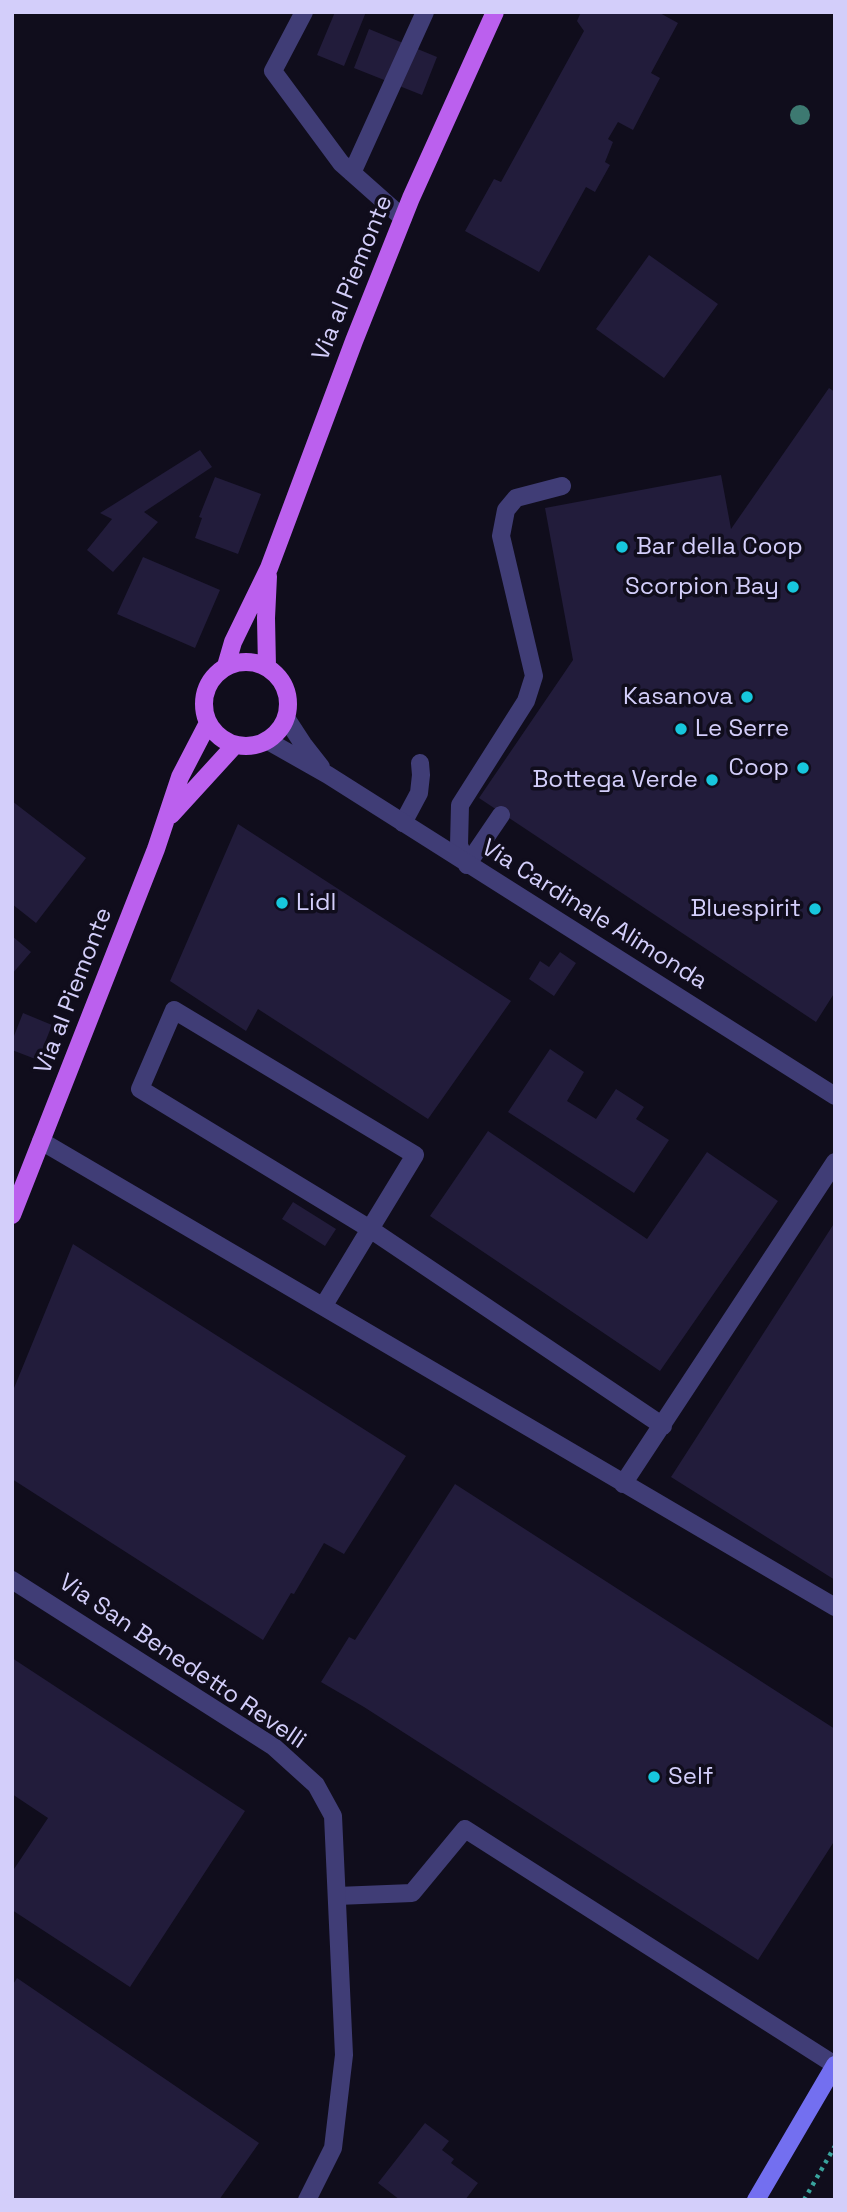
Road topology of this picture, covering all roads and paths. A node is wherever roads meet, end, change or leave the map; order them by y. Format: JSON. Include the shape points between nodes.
{"nodes":[{"id":1,"x":304,"y":12,"type":"edge"},
{"id":2,"x":425,"y":12,"type":"edge"},
{"id":3,"x":495,"y":12,"type":"edge"},
{"id":4,"x":352,"y":173,"type":"junction"},
{"id":5,"x":403,"y":218,"type":"junction"},
{"id":6,"x":562,"y":486,"type":"dead end"},
{"id":7,"x":269,"y":568,"type":"junction"},
{"id":8,"x":226,"y":666,"type":"junction"},
{"id":9,"x":267,"y":667,"type":"junction"},
{"id":10,"x":286,"y":718,"type":"junction"},
{"id":11,"x":208,"y":723,"type":"junction"},
{"id":12,"x":268,"y":741,"type":"junction"},
{"id":13,"x":235,"y":745,"type":"junction"},
{"id":14,"x":420,"y":763,"type":"dead end"},
{"id":15,"x":328,"y":775,"type":"junction"},
{"id":16,"x":501,"y":815,"type":"dead end"},
{"id":17,"x":164,"y":823,"type":"junction"},
{"id":18,"x":403,"y":823,"type":"junction"},
{"id":19,"x":467,"y":865,"type":"junction"},
{"id":20,"x":835,"y":1096,"type":"edge"},
{"id":21,"x":41,"y":1141,"type":"junction"},
{"id":22,"x":835,"y":1162,"type":"edge"},
{"id":23,"x":12,"y":1215,"type":"edge"},
{"id":24,"x":370,"y":1229,"type":"junction"},
{"id":25,"x":324,"y":1306,"type":"junction"},
{"id":26,"x":663,"y":1426,"type":"junction"},
{"id":27,"x":623,"y":1484,"type":"junction"},
{"id":28,"x":12,"y":1580,"type":"edge"},
{"id":29,"x":835,"y":1607,"type":"edge"},
{"id":30,"x":337,"y":1896,"type":"junction"},
{"id":31,"x":835,"y":2065,"type":"edge"},
{"id":32,"x":835,"y":2146,"type":"edge"},
{"id":33,"x":307,"y":2200,"type":"edge"},
{"id":34,"x":756,"y":2200,"type":"edge"},
{"id":35,"x":804,"y":2200,"type":"edge"}],
"edges":[{"from":1,"to":4,"type":"street","via":[[274,71]]},
{"from":2,"to":4,"type":"street"},
{"from":3,"to":5,"type":"main road","name":"Via al Piemonte"},
{"from":4,"to":5,"type":"street"},
{"from":5,"to":7,"type":"main road","name":"Via al Piemonte"},
{"from":6,"to":19,"type":"street","via":[[516,498],[506,510],[501,536],[534,676],[526,701],[460,805],[459,845]]},
{"from":7,"to":8,"type":"main road","name":"Via al Piemonte"},
{"from":7,"to":9,"type":"main road","name":"Via al Piemonte"},
{"from":8,"to":9,"type":"main road","via":[[243,661]]},
{"from":8,"to":11,"type":"main road","name":"Via al Piemonte","via":[[213,677],[205,693]]},
{"from":9,"to":10,"type":"main road","via":[[286,689]]},
{"from":10,"to":12,"type":"main road"},
{"from":10,"to":15,"type":"street"},
{"from":11,"to":13,"type":"main road","via":[[222,739]]},
{"from":11,"to":17,"type":"main road","name":"Via al Piemonte","via":[[180,777]]},
{"from":12,"to":13,"type":"main road"},
{"from":12,"to":15,"type":"street","name":"Via Cardinale Alimonda"},
{"from":13,"to":17,"type":"main road","name":"Via al Piemonte"},
{"from":14,"to":18,"type":"street","via":[[419,793]]},
{"from":15,"to":18,"type":"street","name":"Via Cardinale Alimonda"},
{"from":16,"to":19,"type":"street"},
{"from":17,"to":21,"type":"main road","name":"Via al Piemonte"},
{"from":18,"to":19,"type":"street","name":"Via Cardinale Alimonda"},
{"from":19,"to":20,"type":"street","name":"Via Cardinale Alimonda"},
{"from":21,"to":23,"type":"main road","name":"Via al Piemonte"},
{"from":21,"to":25,"type":"street"},
{"from":22,"to":26,"type":"street"},
{"from":24,"to":24,"type":"street","via":[[415,1155],[174,1010],[140,1089]]},
{"from":24,"to":25,"type":"street"},
{"from":24,"to":26,"type":"street"},
{"from":25,"to":27,"type":"street"},
{"from":26,"to":27,"type":"street"},
{"from":27,"to":29,"type":"street"},
{"from":28,"to":30,"type":"street","name":"Via San Benedetto Revelli","via":[[274,1747],[316,1785],[333,1816]]},
{"from":30,"to":31,"type":"street","via":[[412,1893],[465,1829]]},
{"from":30,"to":33,"type":"street","name":"Via San Benedetto Revelli","via":[[344,2055],[333,2148]]},
{"from":31,"to":34,"type":"main road"},
{"from":32,"to":35,"type":"path"}]}
